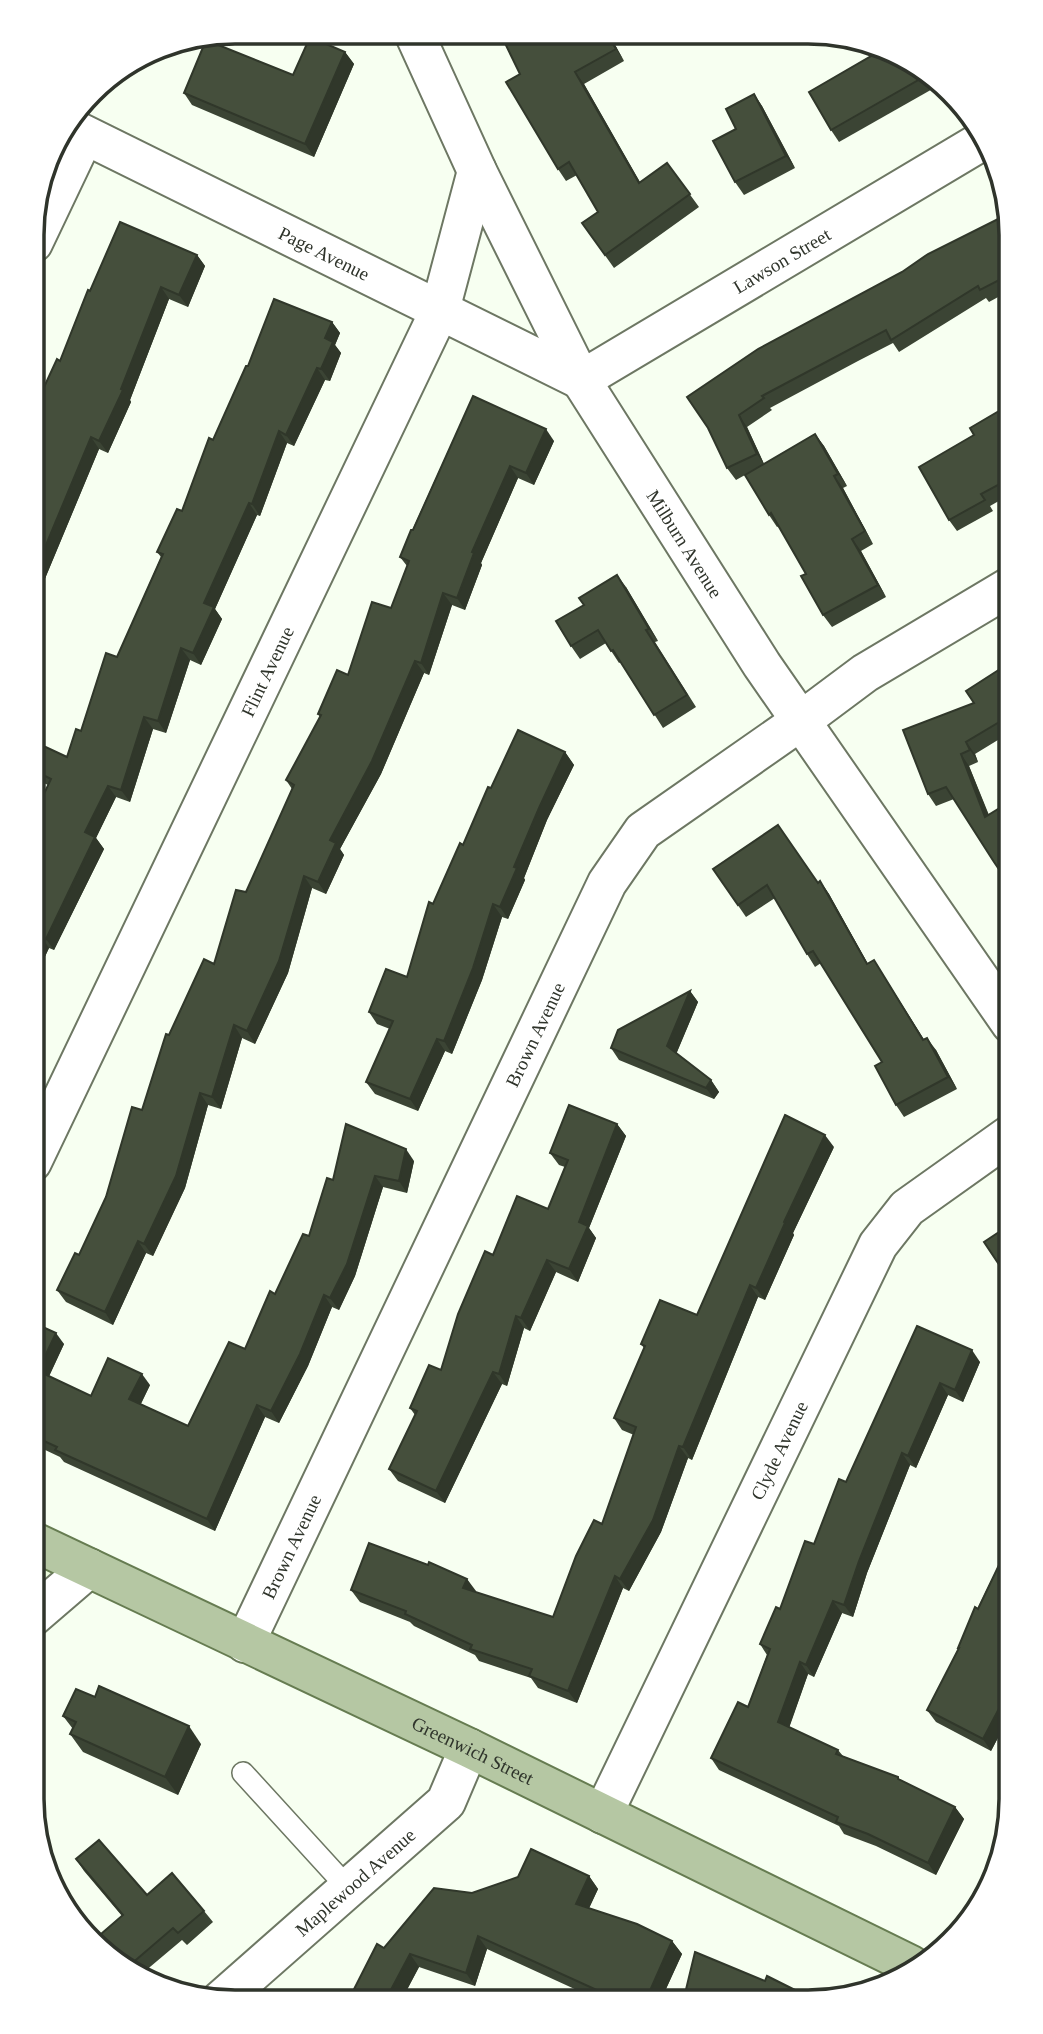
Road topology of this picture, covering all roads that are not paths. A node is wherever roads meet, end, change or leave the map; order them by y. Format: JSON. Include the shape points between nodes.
{"nodes":[{"id":1,"x":419,"y":44,"type":"edge"},
{"id":2,"x":75,"y":131,"type":"edge"},
{"id":3,"x":976,"y":144,"type":"edge"},
{"id":4,"x":477,"y":172,"type":"junction"},
{"id":5,"x":45,"y":211,"type":"edge"},
{"id":6,"x":440,"y":310,"type":"junction"},
{"id":7,"x":580,"y":380,"type":"junction"},
{"id":8,"x":999,"y":593,"type":"edge"},
{"id":9,"x":802,"y":720,"type":"junction"},
{"id":10,"x":999,"y":1007,"type":"edge"},
{"id":11,"x":44,"y":1137,"type":"edge"},
{"id":12,"x":999,"y":1143,"type":"edge"},
{"id":13,"x":44,"y":1547,"type":"edge"},
{"id":14,"x":89,"y":1568,"type":"junction"},
{"id":15,"x":44,"y":1607,"type":"edge"},
{"id":16,"x":245,"y":1643,"type":"junction"},
{"id":17,"x":469,"y":1748,"type":"junction"},
{"id":18,"x":243,"y":1773,"type":"dead end"},
{"id":19,"x":603,"y":1814,"type":"junction"},
{"id":20,"x":348,"y":1888,"type":"junction"},
{"id":21,"x":906,"y":1963,"type":"edge"},
{"id":22,"x":233,"y":1990,"type":"edge"}],
"edges":[{"from":1,"to":4,"type":"street","name":"Milburn Avenue"},
{"from":2,"to":5,"type":"street"},
{"from":2,"to":6,"type":"street","name":"Page Avenue"},
{"from":3,"to":7,"type":"street","name":"Lawson Street"},
{"from":4,"to":6,"type":"street","name":"Flint Avenue"},
{"from":4,"to":7,"type":"street","name":"Milburn Avenue"},
{"from":6,"to":7,"type":"street","name":"Page Avenue"},
{"from":6,"to":11,"type":"street","name":"Flint Avenue"},
{"from":7,"to":9,"type":"street","name":"Milburn Avenue"},
{"from":8,"to":9,"type":"street","name":"Brown Avenue","via":[[865,673]]},
{"from":9,"to":10,"type":"street","name":"Milburn Avenue"},
{"from":9,"to":16,"type":"street","name":"Brown Avenue","via":[[643,831],[607,883]]},
{"from":12,"to":19,"type":"street","name":"Clyde Avenue","via":[[907,1208],[878,1245]]},
{"from":13,"to":14,"type":"main road","name":"Greenwich Street"},
{"from":14,"to":15,"type":"street"},
{"from":14,"to":16,"type":"main road","name":"Greenwich Street"},
{"from":16,"to":17,"type":"main road","name":"Greenwich Street"},
{"from":17,"to":19,"type":"main road","name":"Greenwich Street"},
{"from":17,"to":20,"type":"street","name":"Maplewood Avenue","via":[[446,1802]]},
{"from":18,"to":20,"type":"lane"},
{"from":19,"to":21,"type":"main road","name":"Greenwich Street"},
{"from":20,"to":22,"type":"street","name":"Maplewood Avenue"}]}
